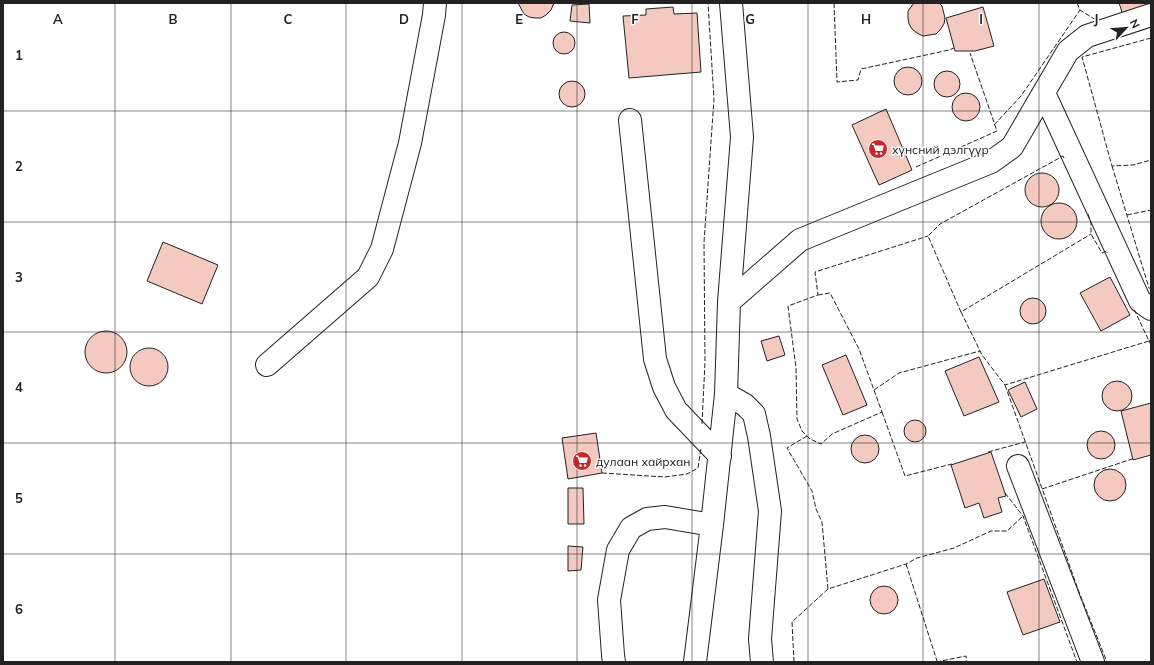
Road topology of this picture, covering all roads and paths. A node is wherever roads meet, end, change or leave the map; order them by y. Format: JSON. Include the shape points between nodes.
{"nodes":[{"id":1,"x":435,"y":3,"type":"edge"},
{"id":2,"x":730,"y":3,"type":"edge"},
{"id":3,"x":1151,"y":15,"type":"edge"},
{"id":4,"x":1044,"y":92,"type":"junction"},
{"id":5,"x":630,"y":120,"type":"dead end"},
{"id":6,"x":729,"y":302,"type":"junction"},
{"id":7,"x":1151,"y":309,"type":"edge"},
{"id":8,"x":266,"y":365,"type":"dead end"},
{"id":9,"x":726,"y":394,"type":"junction"},
{"id":10,"x":720,"y":456,"type":"junction"},
{"id":11,"x":1018,"y":466,"type":"dead end"},
{"id":12,"x":712,"y":525,"type":"junction"},
{"id":13,"x":614,"y":662,"type":"edge"},
{"id":14,"x":695,"y":662,"type":"edge"},
{"id":15,"x":762,"y":662,"type":"edge"},
{"id":16,"x":1093,"y":662,"type":"edge"}],
"edges":[{"from":1,"to":8,"type":"street","via":[[410,143],[382,249],[368,276]]},
{"from":2,"to":6,"type":"street","via":[[742,137]]},
{"from":3,"to":4,"type":"street","via":[[1087,36],[1068,51]]},
{"from":4,"to":6,"type":"street","via":[[1012,147],[991,162],[800,240]]},
{"from":4,"to":7,"type":"street","via":[[1140,301]]},
{"from":5,"to":10,"type":"street","via":[[655,358],[664,387],[676,410]]},
{"from":6,"to":9,"type":"street"},
{"from":9,"to":10,"type":"street"},
{"from":9,"to":15,"type":"street","via":[[745,405],[754,414],[770,511],[760,639]]},
{"from":10,"to":12,"type":"street"},
{"from":11,"to":16,"type":"street"},
{"from":12,"to":13,"type":"street","via":[[665,517],[647,519],[632,528],[618,550],[609,600]]},
{"from":12,"to":14,"type":"street"}]}
